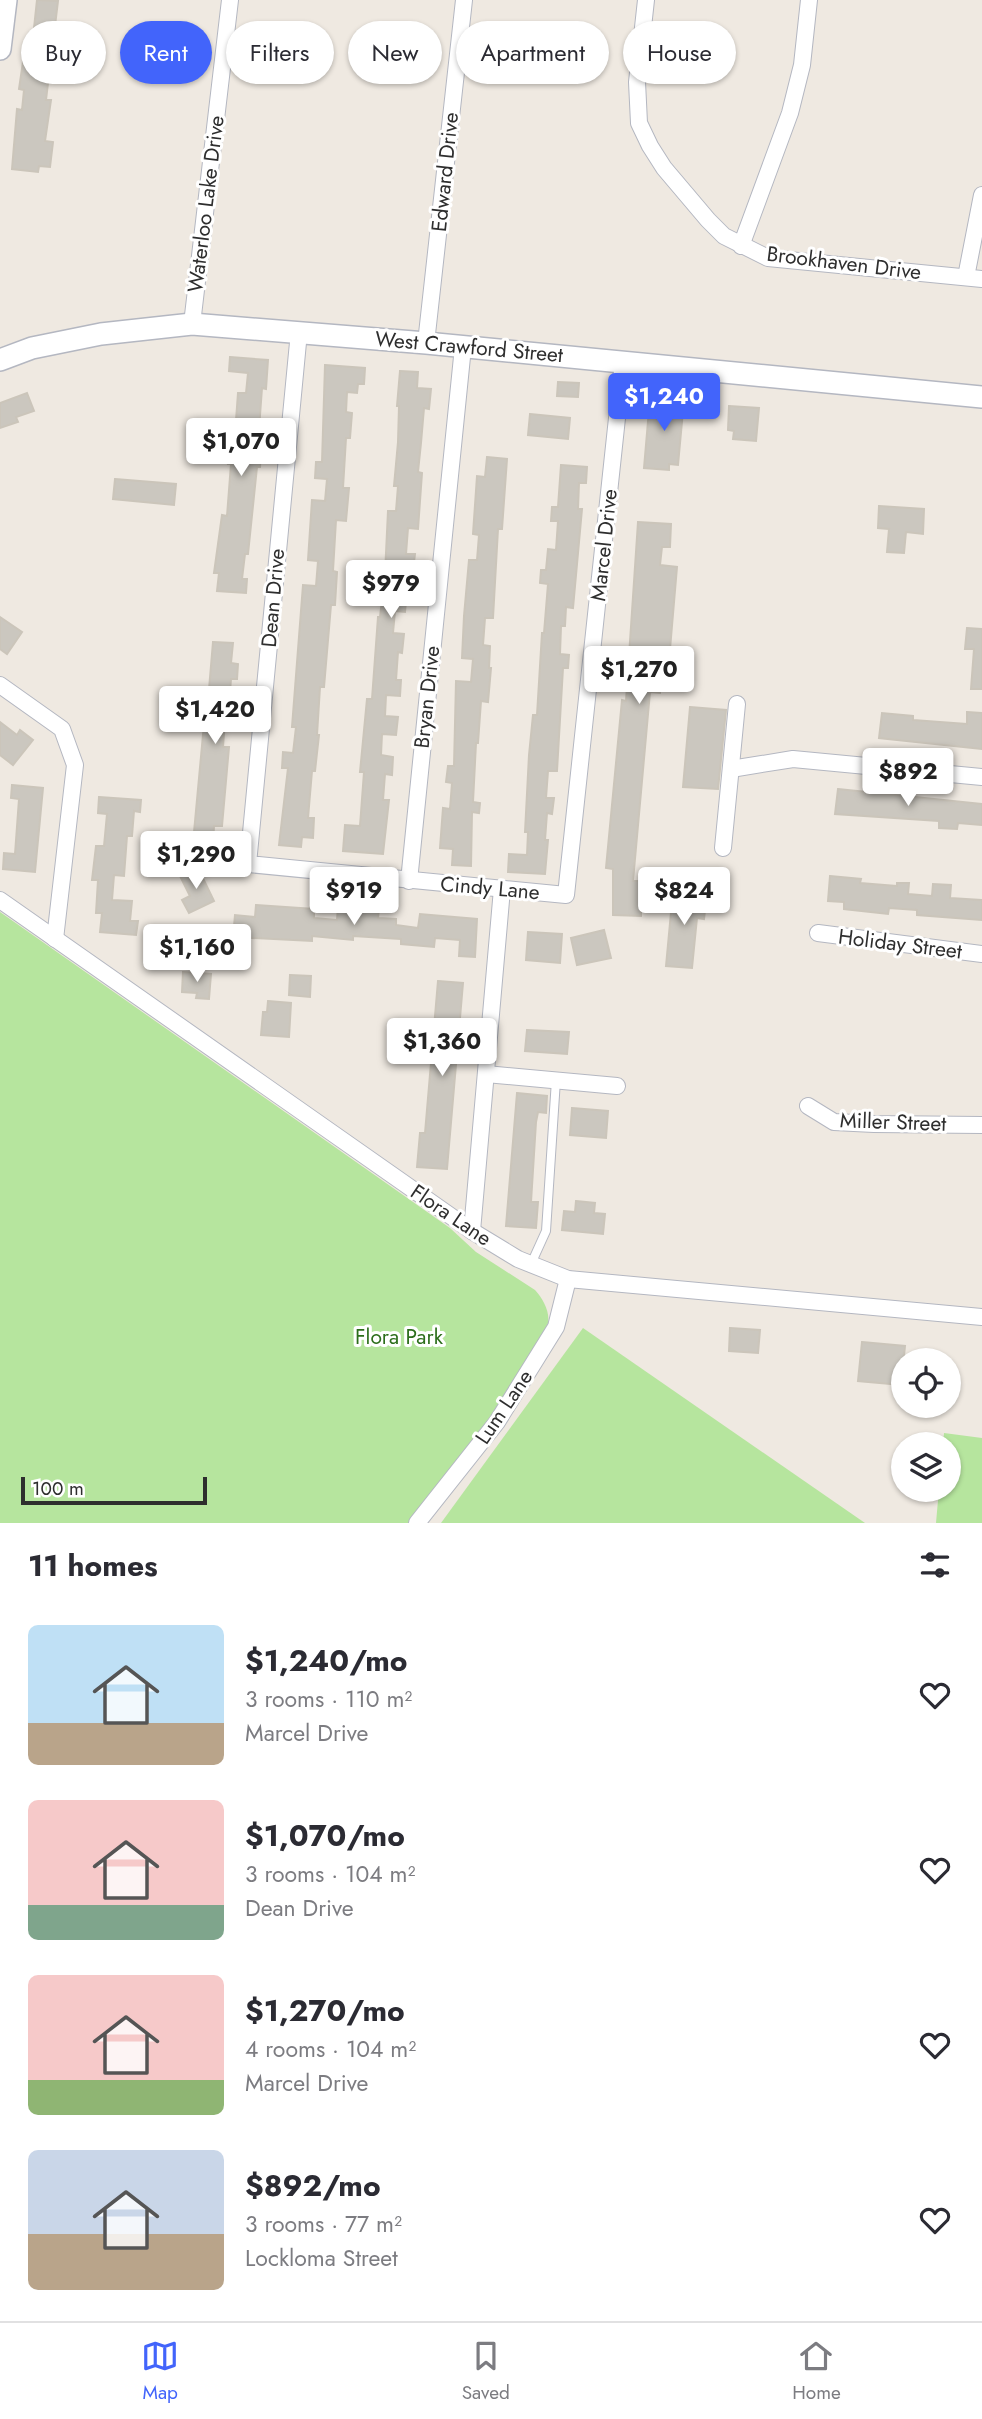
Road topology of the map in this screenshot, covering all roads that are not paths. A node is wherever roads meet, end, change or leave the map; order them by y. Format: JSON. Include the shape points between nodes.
{"nodes":[{"id":1,"x":6,"y":0,"type":"edge"},
{"id":2,"x":230,"y":0,"type":"edge"},
{"id":3,"x":464,"y":0,"type":"edge"},
{"id":4,"x":646,"y":0,"type":"edge"},
{"id":5,"x":810,"y":0,"type":"edge"},
{"id":6,"x":0,"y":49,"type":"edge"},
{"id":7,"x":982,"y":195,"type":"edge"},
{"id":8,"x":741,"y":246,"type":"junction"},
{"id":9,"x":974,"y":278,"type":"edge"},
{"id":10,"x":192,"y":324,"type":"junction"},
{"id":11,"x":299,"y":332,"type":"junction"},
{"id":12,"x":426,"y":343,"type":"junction"},
{"id":13,"x":463,"y":347,"type":"junction"},
{"id":14,"x":0,"y":360,"type":"edge"},
{"id":15,"x":623,"y":362,"type":"junction"},
{"id":16,"x":982,"y":397,"type":"edge"},
{"id":17,"x":0,"y":685,"type":"edge"},
{"id":18,"x":737,"y":704,"type":"dead end"},
{"id":19,"x":731,"y":769,"type":"junction"},
{"id":20,"x":982,"y":777,"type":"edge"},
{"id":21,"x":723,"y":848,"type":"dead end"},
{"id":22,"x":248,"y":864,"type":"joint"},
{"id":23,"x":408,"y":881,"type":"junction"},
{"id":24,"x":502,"y":889,"type":"junction"},
{"id":25,"x":566,"y":895,"type":"joint"},
{"id":26,"x":0,"y":900,"type":"edge"},
{"id":27,"x":818,"y":933,"type":"dead end"},
{"id":28,"x":55,"y":939,"type":"junction"},
{"id":29,"x":982,"y":954,"type":"edge"},
{"id":30,"x":486,"y":1074,"type":"junction"},
{"id":31,"x":556,"y":1080,"type":"junction"},
{"id":32,"x":617,"y":1086,"type":"dead end"},
{"id":33,"x":808,"y":1106,"type":"dead end"},
{"id":34,"x":982,"y":1125,"type":"edge"},
{"id":35,"x":472,"y":1231,"type":"junction"},
{"id":36,"x":531,"y":1264,"type":"junction"},
{"id":37,"x":568,"y":1279,"type":"junction"},
{"id":38,"x":982,"y":1317,"type":"edge"},
{"id":39,"x":417,"y":1523,"type":"edge"}],
"edges":[{"from":1,"to":6,"type":"street"},
{"from":2,"to":10,"type":"street","name":"Waterloo Lake Drive"},
{"from":3,"to":12,"type":"street","name":"Edward Drive"},
{"from":4,"to":8,"type":"street","name":"Brookhaven Drive","via":[[637,82],[639,123],[664,168],[708,220]]},
{"from":5,"to":8,"type":"street","via":[[790,113]]},
{"from":7,"to":9,"type":"street"},
{"from":8,"to":9,"type":"street","name":"Brookhaven Drive","via":[[768,258]]},
{"from":10,"to":11,"type":"street","name":"West Crawford Street"},
{"from":10,"to":14,"type":"street","name":"West Crawford Street","via":[[101,334],[32,348]]},
{"from":11,"to":12,"type":"street","name":"West Crawford Street"},
{"from":11,"to":22,"type":"street","name":"Dean Drive"},
{"from":12,"to":13,"type":"street","name":"West Crawford Street"},
{"from":13,"to":15,"type":"street","name":"West Crawford Street"},
{"from":13,"to":23,"type":"street","name":"Bryan Drive"},
{"from":15,"to":16,"type":"street","name":"West Crawford Street"},
{"from":15,"to":25,"type":"street","name":"Marcel Drive"},
{"from":17,"to":28,"type":"street","via":[[62,729],[75,765]]},
{"from":18,"to":19,"type":"street"},
{"from":19,"to":20,"type":"street","via":[[793,759]]},
{"from":19,"to":21,"type":"street"},
{"from":22,"to":23,"type":"street","name":"Cindy Lane"},
{"from":23,"to":24,"type":"street","name":"Cindy Lane"},
{"from":24,"to":25,"type":"street","name":"Cindy Lane"},
{"from":24,"to":30,"type":"street"},
{"from":26,"to":28,"type":"street","name":"Flora Lane"},
{"from":27,"to":29,"type":"street","name":"Holiday Street"},
{"from":28,"to":35,"type":"street","name":"Flora Lane"},
{"from":30,"to":31,"type":"street"},
{"from":30,"to":35,"type":"street"},
{"from":31,"to":32,"type":"street"},
{"from":31,"to":36,"type":"lane","via":[[545,1230]]},
{"from":33,"to":34,"type":"street","name":"Miller Street","via":[[834,1122]]},
{"from":35,"to":36,"type":"street","name":"Flora Lane"},
{"from":36,"to":37,"type":"street","name":"Flora Lane"},
{"from":37,"to":38,"type":"street","name":"Flora Lane"},
{"from":37,"to":39,"type":"street","name":"Lum Lane","via":[[556,1327],[497,1422]]}]}
